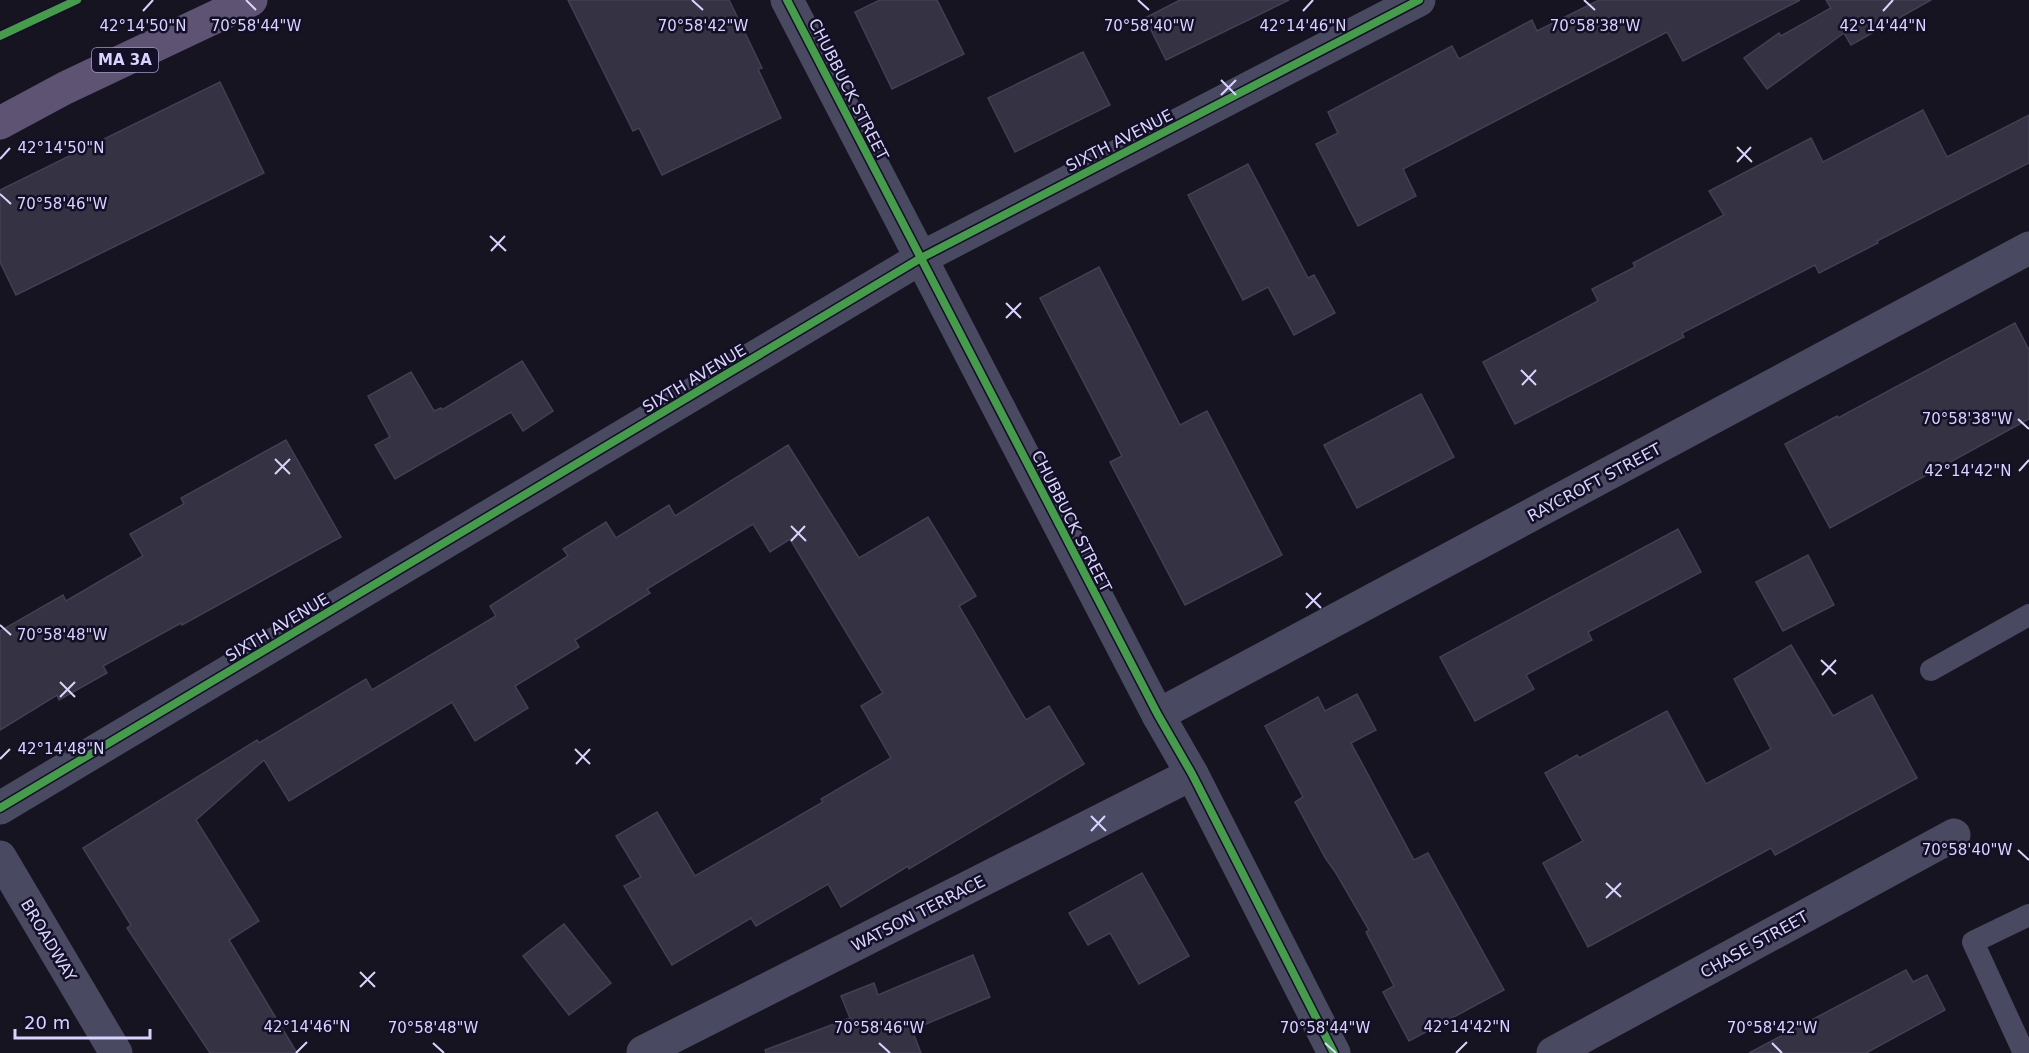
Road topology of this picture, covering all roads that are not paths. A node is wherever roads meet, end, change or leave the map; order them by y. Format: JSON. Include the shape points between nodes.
{"nodes":[{"id":1,"x":251,"y":0,"type":"edge"},
{"id":2,"x":787,"y":0,"type":"edge"},
{"id":3,"x":1419,"y":0,"type":"edge"},
{"id":4,"x":0,"y":123,"type":"edge"},
{"id":5,"x":2029,"y":248,"type":"edge"},
{"id":6,"x":921,"y":258,"type":"junction"},
{"id":7,"x":2029,"y":615,"type":"edge"},
{"id":8,"x":1930,"y":670,"type":"dead end"},
{"id":9,"x":1158,"y":715,"type":"junction"},
{"id":10,"x":1192,"y":774,"type":"junction"},
{"id":11,"x":0,"y":808,"type":"edge"},
{"id":12,"x":1954,"y":835,"type":"dead end"},
{"id":13,"x":0,"y":857,"type":"edge"},
{"id":14,"x":2029,"y":915,"type":"edge"},
{"id":15,"x":643,"y":1052,"type":"edge"},
{"id":16,"x":116,"y":1053,"type":"edge"},
{"id":17,"x":1334,"y":1053,"type":"edge"},
{"id":18,"x":1553,"y":1053,"type":"edge"},
{"id":19,"x":2024,"y":1053,"type":"edge"}],
"edges":[{"from":1,"to":4,"type":"main road","number":"MA 3A"},
{"from":2,"to":6,"type":"street","name":"CHUBBUCK STREET"},
{"from":3,"to":6,"type":"street","name":"SIXTH AVENUE"},
{"from":5,"to":9,"type":"street","name":"RAYCROFT STREET"},
{"from":6,"to":9,"type":"street","name":"CHUBBUCK STREET"},
{"from":6,"to":11,"type":"street","name":"SIXTH AVENUE"},
{"from":7,"to":8,"type":"lane"},
{"from":9,"to":10,"type":"street","name":"CHUBBUCK STREET"},
{"from":10,"to":15,"type":"street","name":"WATSON TERRACE"},
{"from":10,"to":17,"type":"street","name":"CHUBBUCK STREET"},
{"from":12,"to":18,"type":"street","name":"CHASE STREET"},
{"from":13,"to":16,"type":"street","name":"BROADWAY"},
{"from":14,"to":19,"type":"lane","via":[[1973,942]]}]}
